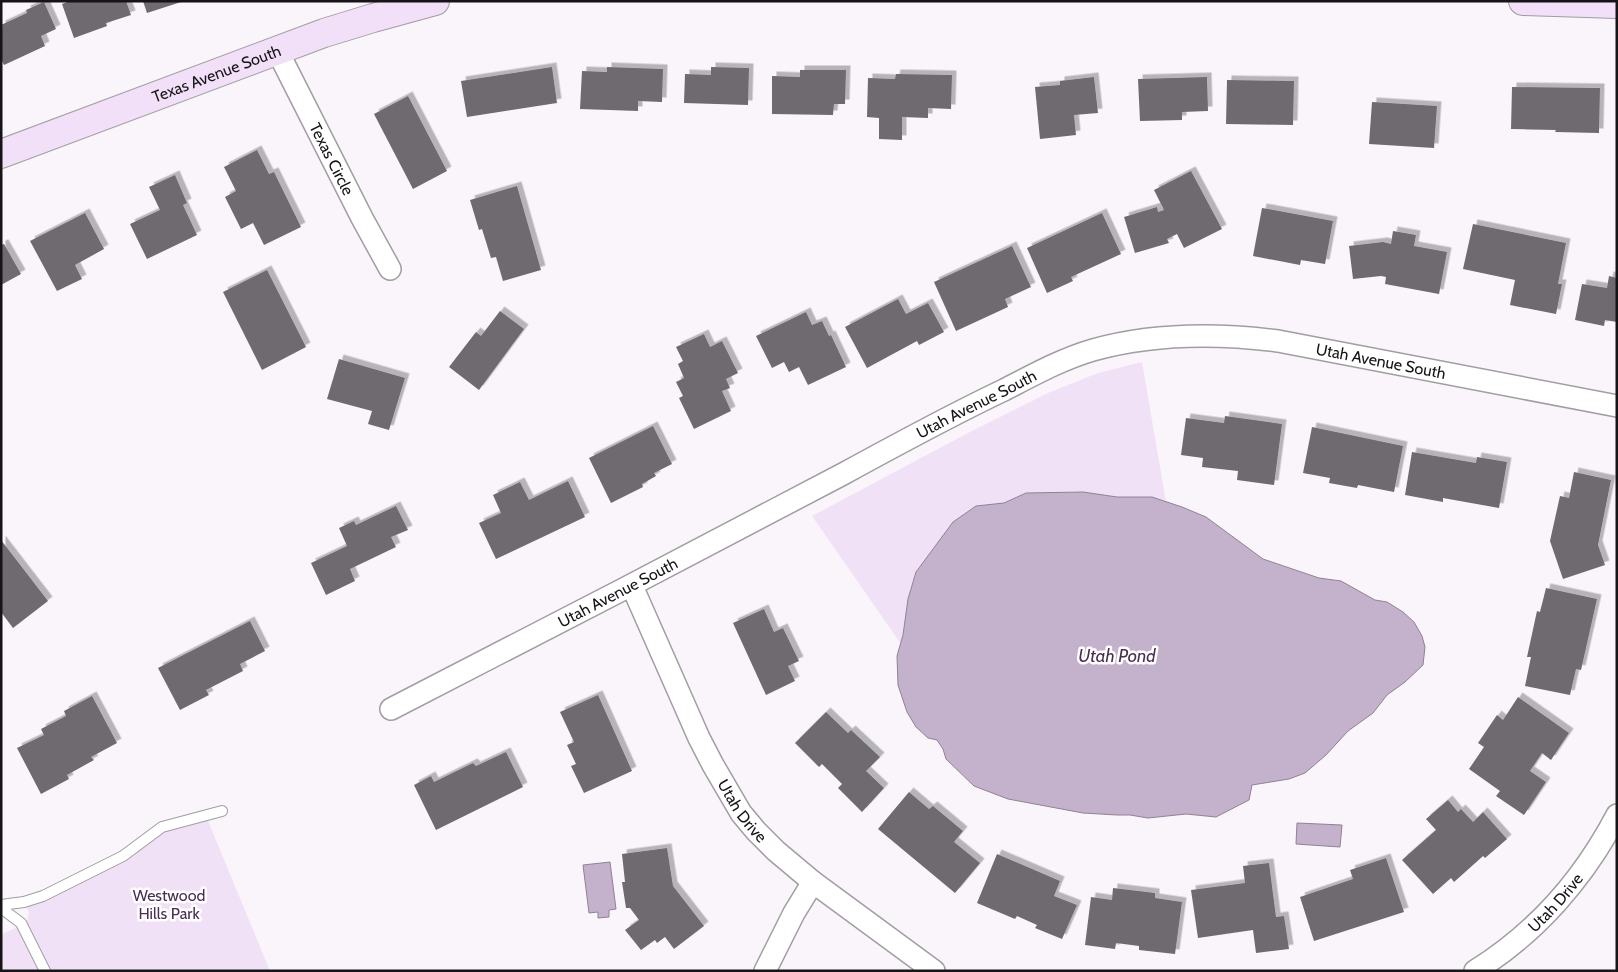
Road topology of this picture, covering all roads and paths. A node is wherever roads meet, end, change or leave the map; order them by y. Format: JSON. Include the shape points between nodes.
{"nodes":[{"id":1,"x":435,"y":1,"type":"edge"},
{"id":2,"x":1523,"y":1,"type":"edge"},
{"id":3,"x":1617,"y":4,"type":"edge"},
{"id":4,"x":277,"y":50,"type":"junction"},
{"id":5,"x":1,"y":154,"type":"edge"},
{"id":6,"x":390,"y":269,"type":"dead end"},
{"id":7,"x":1617,"y":406,"type":"edge"},
{"id":8,"x":632,"y":586,"type":"junction"},
{"id":9,"x":391,"y":709,"type":"dead end"},
{"id":10,"x":222,"y":811,"type":"dead end"},
{"id":11,"x":1617,"y":815,"type":"edge"},
{"id":12,"x":813,"y":882,"type":"junction"},
{"id":13,"x":1,"y":907,"type":"edge"},
{"id":14,"x":45,"y":971,"type":"edge"},
{"id":15,"x":765,"y":971,"type":"edge"},
{"id":16,"x":934,"y":971,"type":"edge"},
{"id":17,"x":1475,"y":971,"type":"edge"}],
"edges":[{"from":1,"to":4,"type":"street","name":"Texas Avenue South"},
{"from":2,"to":3,"type":"street"},
{"from":4,"to":5,"type":"street","name":"Texas Avenue South"},
{"from":4,"to":6,"type":"street","name":"Texas Circle"},
{"from":7,"to":8,"type":"street","name":"Utah Avenue South","via":[[1261,339],[1184,335],[1121,343],[1058,363],[997,393]]},
{"from":8,"to":9,"type":"street","name":"Utah Avenue South"},
{"from":8,"to":12,"type":"street","name":"Utah Drive","via":[[699,738],[741,813],[776,851]]},
{"from":10,"to":13,"type":"lane","via":[[162,828],[122,856],[43,896]]},
{"from":11,"to":17,"type":"street","name":"Utah Drive","via":[[1593,854],[1555,904],[1517,941]]},
{"from":12,"to":15,"type":"street"},
{"from":12,"to":16,"type":"street","name":"Utah Drive"},
{"from":13,"to":14,"type":"lane","via":[[21,923]]}]}
